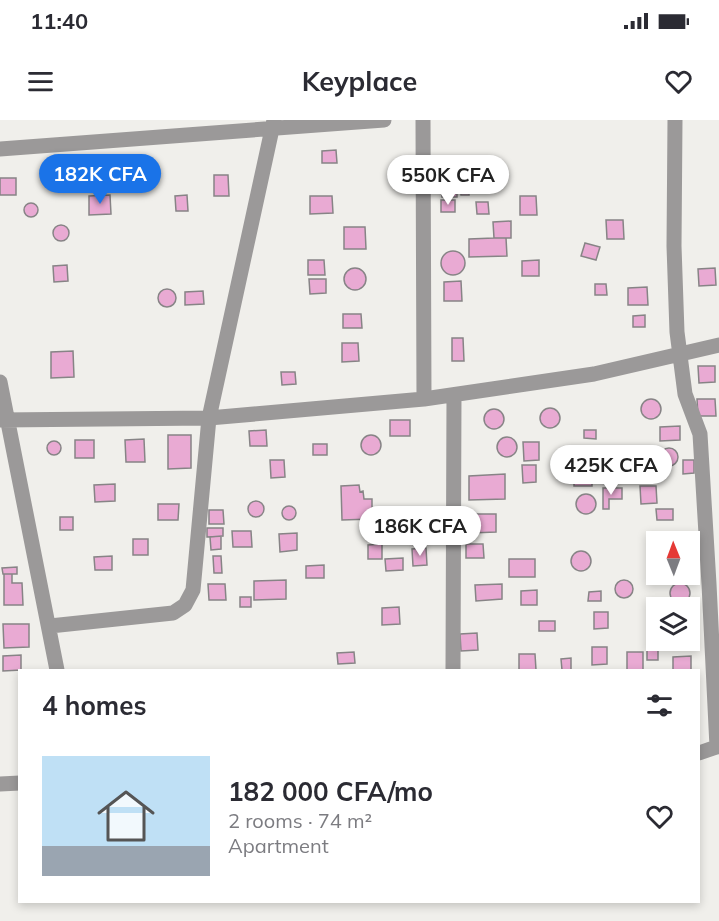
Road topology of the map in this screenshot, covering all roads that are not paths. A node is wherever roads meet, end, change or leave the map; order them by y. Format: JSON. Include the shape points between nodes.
{"nodes":[{"id":1,"x":384,"y":120,"type":"edge"},
{"id":2,"x":423,"y":120,"type":"edge"},
{"id":3,"x":675,"y":120,"type":"edge"},
{"id":4,"x":273,"y":124,"type":"edge"},
{"id":5,"x":0,"y":149,"type":"edge"},
{"id":6,"x":719,"y":345,"type":"edge"},
{"id":7,"x":679,"y":355,"type":"junction"},
{"id":8,"x":0,"y":382,"type":"edge"},
{"id":9,"x":454,"y":395,"type":"junction"},
{"id":10,"x":424,"y":399,"type":"junction"},
{"id":11,"x":209,"y":418,"type":"junction"},
{"id":12,"x":4,"y":420,"type":"edge"},
{"id":13,"x":50,"y":626,"type":"junction"},
{"id":14,"x":57,"y":669,"type":"edge"},
{"id":15,"x":453,"y":669,"type":"edge"},
{"id":16,"x":718,"y":747,"type":"edge"},
{"id":17,"x":700,"y":753,"type":"edge"},
{"id":18,"x":18,"y":783,"type":"edge"},
{"id":19,"x":0,"y":784,"type":"edge"}],
"edges":[{"from":1,"to":4,"type":"street"},
{"from":2,"to":10,"type":"street"},
{"from":3,"to":7,"type":"street","via":[[674,246]]},
{"from":4,"to":5,"type":"street"},
{"from":4,"to":11,"type":"street"},
{"from":6,"to":7,"type":"street"},
{"from":7,"to":9,"type":"street","via":[[594,374]]},
{"from":7,"to":16,"type":"street","via":[[685,394],[700,434]]},
{"from":8,"to":12,"type":"street"},
{"from":9,"to":10,"type":"street"},
{"from":9,"to":15,"type":"street"},
{"from":10,"to":11,"type":"street"},
{"from":11,"to":12,"type":"street"},
{"from":11,"to":13,"type":"street","via":[[193,590],[185,605],[173,613]]},
{"from":12,"to":13,"type":"street"},
{"from":13,"to":14,"type":"street"},
{"from":16,"to":17,"type":"street"},
{"from":18,"to":19,"type":"street"}]}
